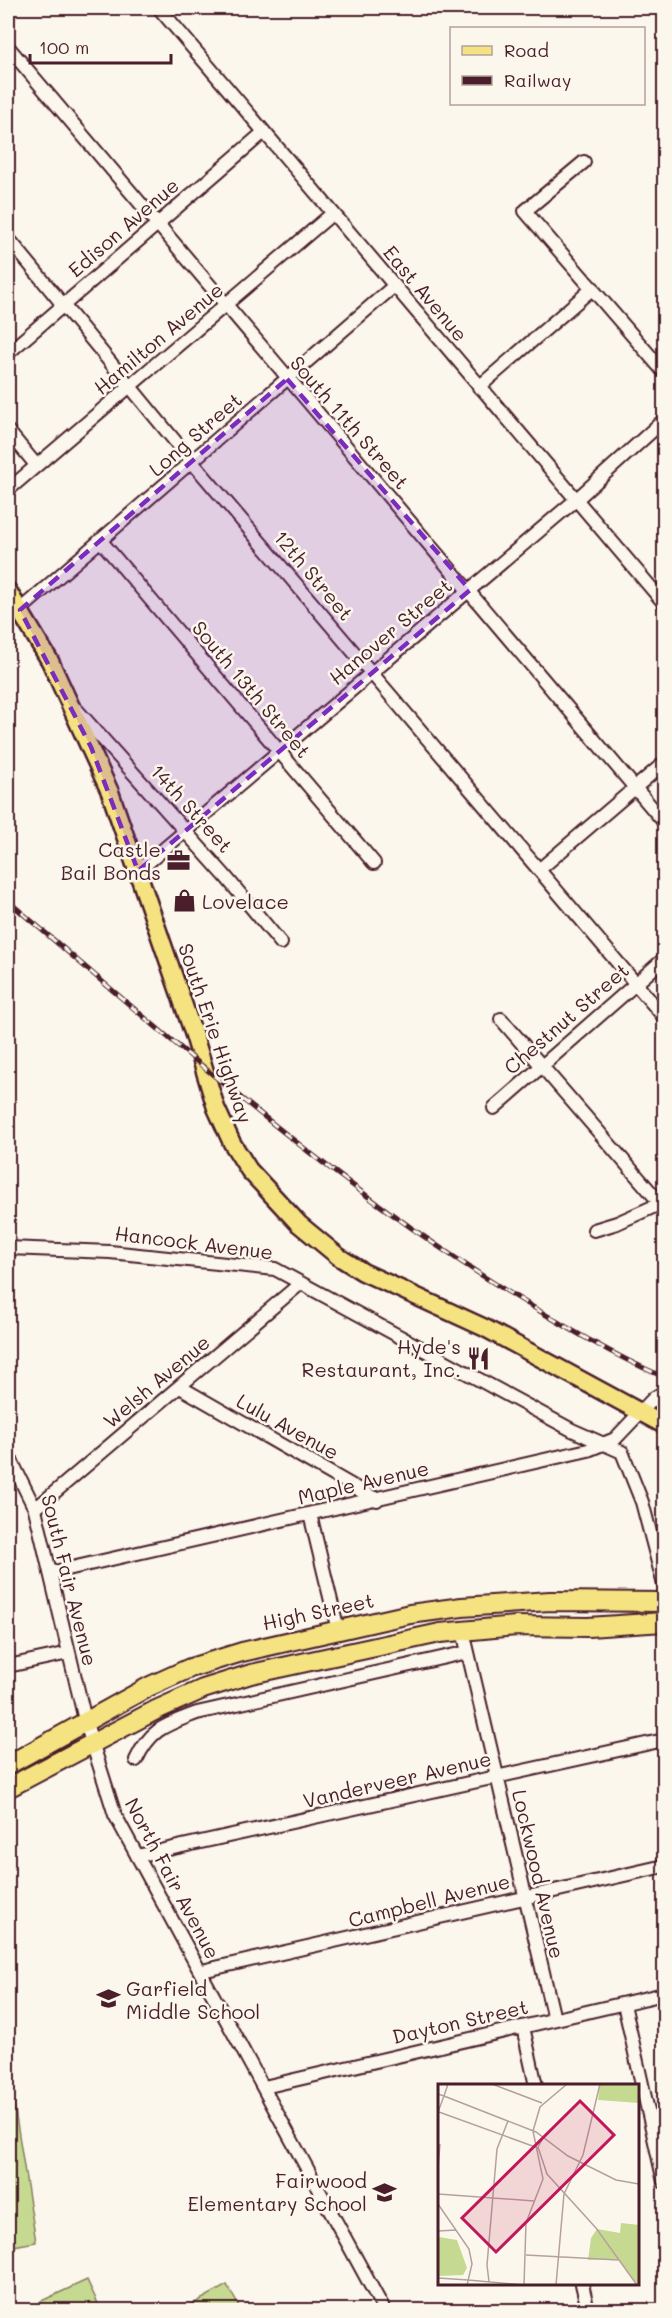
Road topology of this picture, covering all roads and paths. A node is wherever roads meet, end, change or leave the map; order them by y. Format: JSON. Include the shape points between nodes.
{"nodes":[{"id":1,"x":159,"y":8,"type":"edge"},
{"id":2,"x":8,"y":48,"type":"edge"},
{"id":3,"x":264,"y":132,"type":"junction"},
{"id":4,"x":584,"y":162,"type":"dead end"},
{"id":5,"x":333,"y":213,"type":"junction"},
{"id":6,"x":156,"y":224,"type":"junction"},
{"id":7,"x":8,"y":238,"type":"edge"},
{"id":8,"x":394,"y":286,"type":"junction"},
{"id":9,"x":593,"y":288,"type":"junction"},
{"id":10,"x":63,"y":304,"type":"junction"},
{"id":11,"x":226,"y":306,"type":"junction"},
{"id":12,"x":8,"y":353,"type":"edge"},
{"id":13,"x":664,"y":372,"type":"edge"},
{"id":14,"x":287,"y":379,"type":"junction"},
{"id":15,"x":132,"y":387,"type":"junction"},
{"id":16,"x":479,"y":387,"type":"junction"},
{"id":17,"x":664,"y":420,"type":"edge"},
{"id":18,"x":8,"y":431,"type":"edge"},
{"id":19,"x":193,"y":463,"type":"junction"},
{"id":20,"x":36,"y":465,"type":"junction"},
{"id":21,"x":8,"y":490,"type":"edge"},
{"id":22,"x":578,"y":498,"type":"junction"},
{"id":23,"x":100,"y":540,"type":"junction"},
{"id":24,"x":470,"y":590,"type":"junction"},
{"id":25,"x":8,"y":591,"type":"edge"},
{"id":26,"x":664,"y":603,"type":"edge"},
{"id":27,"x":20,"y":610,"type":"junction"},
{"id":28,"x":370,"y":672,"type":"junction"},
{"id":29,"x":70,"y":702,"type":"junction"},
{"id":30,"x":279,"y":751,"type":"junction"},
{"id":31,"x":664,"y":763,"type":"edge"},
{"id":32,"x":636,"y":788,"type":"junction"},
{"id":33,"x":664,"y":822,"type":"edge"},
{"id":34,"x":186,"y":832,"type":"junction"},
{"id":35,"x":374,"y":863,"type":"dead end"},
{"id":36,"x":540,"y":869,"type":"junction"},
{"id":37,"x":138,"y":871,"type":"junction"},
{"id":38,"x":281,"y":943,"type":"dead end"},
{"id":39,"x":664,"y":959,"type":"edge"},
{"id":40,"x":635,"y":984,"type":"junction"},
{"id":41,"x":664,"y":1017,"type":"edge"},
{"id":42,"x":501,"y":1019,"type":"dead end"},
{"id":43,"x":541,"y":1065,"type":"junction"},
{"id":44,"x":494,"y":1108,"type":"dead end"},
{"id":45,"x":663,"y":1203,"type":"edge"},
{"id":46,"x":594,"y":1230,"type":"dead end"},
{"id":47,"x":8,"y":1248,"type":"edge"},
{"id":48,"x":301,"y":1283,"type":"junction"},
{"id":49,"x":180,"y":1387,"type":"junction"},
{"id":50,"x":664,"y":1392,"type":"edge"},
{"id":51,"x":642,"y":1412,"type":"junction"},
{"id":52,"x":664,"y":1425,"type":"edge"},
{"id":53,"x":572,"y":1430,"type":"junction"},
{"id":54,"x":605,"y":1444,"type":"junction"},
{"id":55,"x":8,"y":1454,"type":"edge"},
{"id":56,"x":571,"y":1454,"type":"junction"},
{"id":57,"x":377,"y":1500,"type":"junction"},
{"id":58,"x":35,"y":1509,"type":"junction"},
{"id":59,"x":310,"y":1514,"type":"junction"},
{"id":60,"x":50,"y":1573,"type":"junction"},
{"id":61,"x":664,"y":1585,"type":"edge"},
{"id":62,"x":664,"y":1602,"type":"edge"},
{"id":63,"x":664,"y":1622,"type":"edge"},
{"id":64,"x":338,"y":1630,"type":"junction"},
{"id":65,"x":463,"y":1631,"type":"junction"},
{"id":66,"x":468,"y":1652,"type":"junction"},
{"id":67,"x":69,"y":1653,"type":"junction"},
{"id":68,"x":8,"y":1666,"type":"edge"},
{"id":69,"x":84,"y":1720,"type":"junction"},
{"id":70,"x":664,"y":1740,"type":"edge"},
{"id":71,"x":91,"y":1745,"type":"junction"},
{"id":72,"x":136,"y":1760,"type":"dead end"},
{"id":73,"x":8,"y":1765,"type":"edge"},
{"id":74,"x":497,"y":1776,"type":"junction"},
{"id":75,"x":8,"y":1788,"type":"edge"},
{"id":76,"x":137,"y":1856,"type":"junction"},
{"id":77,"x":664,"y":1866,"type":"edge"},
{"id":78,"x":525,"y":1897,"type":"junction"},
{"id":79,"x":202,"y":1971,"type":"junction"},
{"id":80,"x":664,"y":1994,"type":"edge"},
{"id":81,"x":624,"y":2004,"type":"junction"},
{"id":82,"x":554,"y":2019,"type":"junction"},
{"id":83,"x":523,"y":2027,"type":"junction"},
{"id":84,"x":536,"y":2084,"type":"edge"},
{"id":85,"x":264,"y":2087,"type":"junction"},
{"id":86,"x":664,"y":2182,"type":"edge"},
{"id":87,"x":582,"y":2285,"type":"edge"},
{"id":88,"x":384,"y":2310,"type":"edge"},
{"id":89,"x":588,"y":2310,"type":"edge"}],
"edges":[{"from":1,"to":3,"type":"street","name":"East Avenue"},
{"from":2,"to":6,"type":"street","name":"South 11th Street"},
{"from":3,"to":5,"type":"street","name":"East Avenue"},
{"from":3,"to":6,"type":"street","name":"Edison Avenue"},
{"from":4,"to":9,"type":"street","via":[[525,212]]},
{"from":5,"to":8,"type":"street","name":"East Avenue"},
{"from":5,"to":11,"type":"street","name":"Hamilton Avenue"},
{"from":6,"to":10,"type":"street","name":"Edison Avenue"},
{"from":6,"to":11,"type":"street","name":"South 11th Street"},
{"from":7,"to":10,"type":"street","name":"12th Street"},
{"from":8,"to":14,"type":"street","name":"Long Street"},
{"from":8,"to":16,"type":"street","name":"East Avenue"},
{"from":9,"to":13,"type":"street"},
{"from":9,"to":16,"type":"street"},
{"from":10,"to":12,"type":"street","name":"Edison Avenue"},
{"from":10,"to":15,"type":"street","name":"12th Street"},
{"from":11,"to":14,"type":"street","name":"South 11th Street"},
{"from":11,"to":15,"type":"street","name":"Hamilton Avenue"},
{"from":14,"to":19,"type":"street","name":"Long Street"},
{"from":14,"to":24,"type":"street","name":"South 11th Street"},
{"from":15,"to":19,"type":"street","name":"12th Street"},
{"from":15,"to":20,"type":"street","name":"Hamilton Avenue"},
{"from":16,"to":22,"type":"street","name":"East Avenue"},
{"from":17,"to":22,"type":"street","name":"Hanover Street"},
{"from":18,"to":20,"type":"street"},
{"from":19,"to":23,"type":"street","name":"Long Street"},
{"from":19,"to":28,"type":"street","name":"12th Street"},
{"from":20,"to":21,"type":"street","name":"Hamilton Avenue"},
{"from":22,"to":24,"type":"street","name":"Hanover Street"},
{"from":22,"to":26,"type":"street","name":"East Avenue"},
{"from":23,"to":27,"type":"street","name":"Long Street"},
{"from":23,"to":30,"type":"street","name":"South 13th Street"},
{"from":24,"to":28,"type":"street","name":"Hanover Street"},
{"from":24,"to":32,"type":"street","name":"South 11th Street"},
{"from":25,"to":27,"type":"main road","name":"South Erie Highway"},
{"from":27,"to":29,"type":"main road","name":"South Erie Highway"},
{"from":28,"to":30,"type":"street","name":"Hanover Street"},
{"from":28,"to":36,"type":"street","name":"12th Street"},
{"from":29,"to":34,"type":"street","name":"14th Street"},
{"from":29,"to":37,"type":"main road","name":"South Erie Highway","via":[[110,792]]},
{"from":30,"to":34,"type":"street","name":"Hanover Street"},
{"from":30,"to":35,"type":"street","name":"South 13th Street"},
{"from":31,"to":32,"type":"street"},
{"from":32,"to":33,"type":"street","name":"South 11th Street"},
{"from":32,"to":36,"type":"street"},
{"from":34,"to":37,"type":"street","name":"Hanover Street"},
{"from":34,"to":38,"type":"street","name":"14th Street"},
{"from":36,"to":40,"type":"street","name":"12th Street"},
{"from":37,"to":51,"type":"main road","name":"South Erie Highway","via":[[216,1108],[239,1155],[284,1210],[321,1243],[363,1272],[485,1328]]},
{"from":39,"to":40,"type":"street","name":"Chestnut Street"},
{"from":40,"to":41,"type":"street","name":"12th Street"},
{"from":40,"to":43,"type":"street","name":"Chestnut Street"},
{"from":42,"to":43,"type":"street"},
{"from":43,"to":44,"type":"street","name":"Chestnut Street"},
{"from":43,"to":45,"type":"street"},
{"from":45,"to":46,"type":"street"},
{"from":47,"to":48,"type":"street","name":"Hancock Avenue","via":[[110,1252],[275,1269]]},
{"from":48,"to":49,"type":"street","name":"Welsh Avenue"},
{"from":48,"to":53,"type":"street","name":"Hancock Avenue"},
{"from":49,"to":57,"type":"street","name":"Lulu Avenue"},
{"from":49,"to":58,"type":"street","name":"Welsh Avenue"},
{"from":50,"to":51,"type":"street","name":"Maple Avenue"},
{"from":51,"to":52,"type":"main road","name":"South Erie Highway"},
{"from":51,"to":54,"type":"street","name":"Maple Avenue"},
{"from":53,"to":54,"type":"street","name":"Hancock Avenue"},
{"from":53,"to":56,"type":"street"},
{"from":54,"to":56,"type":"street","name":"Maple Avenue"},
{"from":54,"to":61,"type":"street","name":"Hancock Avenue","via":[[627,1459]]},
{"from":55,"to":58,"type":"street","name":"South Fair Avenue"},
{"from":56,"to":57,"type":"street","name":"Maple Avenue"},
{"from":57,"to":59,"type":"street","name":"Maple Avenue"},
{"from":58,"to":60,"type":"street","name":"South Fair Avenue"},
{"from":59,"to":60,"type":"street","name":"Maple Avenue"},
{"from":59,"to":64,"type":"street"},
{"from":60,"to":67,"type":"street","name":"South Fair Avenue"},
{"from":62,"to":64,"type":"highway","name":"High Street","via":[[500,1603],[410,1614]]},
{"from":63,"to":65,"type":"highway"},
{"from":64,"to":69,"type":"highway","name":"High Street","via":[[190,1668]]},
{"from":65,"to":66,"type":"street","name":"Lockwood Avenue"},
{"from":65,"to":71,"type":"highway","via":[[412,1637],[241,1677],[202,1689]]},
{"from":66,"to":72,"type":"street","via":[[197,1713],[165,1725],[144,1741]]},
{"from":66,"to":74,"type":"street","name":"Lockwood Avenue"},
{"from":67,"to":68,"type":"street"},
{"from":67,"to":69,"type":"street","name":"South Fair Avenue"},
{"from":69,"to":71,"type":"street","name":"South Fair Avenue"},
{"from":69,"to":73,"type":"highway","name":"High Street"},
{"from":70,"to":74,"type":"street","name":"Vanderveer Avenue"},
{"from":71,"to":75,"type":"highway"},
{"from":71,"to":76,"type":"street","name":"North Fair Avenue","via":[[115,1815]]},
{"from":74,"to":76,"type":"street","name":"Vanderveer Avenue"},
{"from":74,"to":78,"type":"street","name":"Lockwood Avenue"},
{"from":76,"to":79,"type":"street","name":"North Fair Avenue"},
{"from":77,"to":78,"type":"street","name":"Campbell Avenue"},
{"from":78,"to":79,"type":"street","name":"Campbell Avenue"},
{"from":78,"to":82,"type":"street","name":"Lockwood Avenue"},
{"from":79,"to":85,"type":"street","name":"North Fair Avenue"},
{"from":80,"to":81,"type":"street","name":"Dayton Street"},
{"from":81,"to":82,"type":"street","name":"Dayton Street"},
{"from":81,"to":86,"type":"street"},
{"from":82,"to":83,"type":"street","name":"Dayton Street"},
{"from":83,"to":84,"type":"street"},
{"from":83,"to":85,"type":"street","name":"Dayton Street"},
{"from":85,"to":88,"type":"street","name":"North Fair Avenue"},
{"from":87,"to":89,"type":"street"}]}
